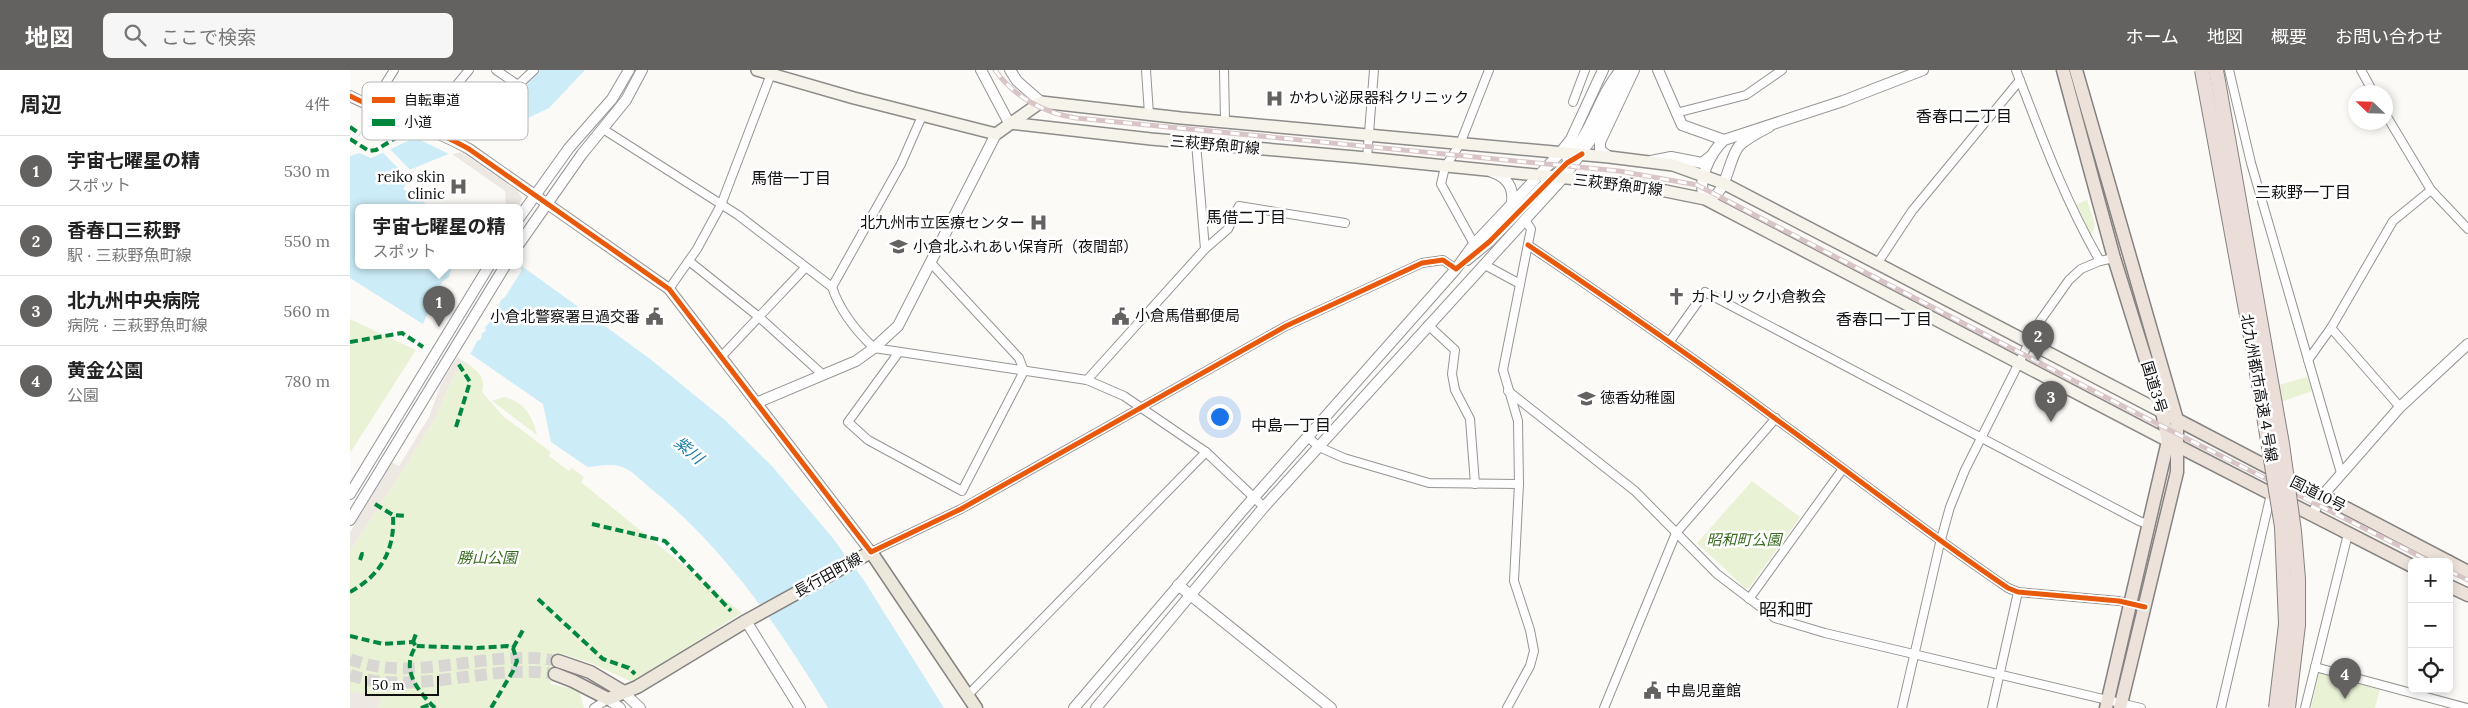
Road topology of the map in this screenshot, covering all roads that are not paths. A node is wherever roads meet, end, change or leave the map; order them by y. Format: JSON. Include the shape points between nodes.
{"nodes":[{"id":1,"x":394,"y":70,"type":"edge"},
{"id":2,"x":469,"y":70,"type":"edge"},
{"id":3,"x":496,"y":70,"type":"edge"},
{"id":4,"x":534,"y":70,"type":"edge"},
{"id":5,"x":629,"y":70,"type":"edge"},
{"id":6,"x":642,"y":70,"type":"edge"},
{"id":7,"x":757,"y":70,"type":"edge"},
{"id":8,"x":981,"y":70,"type":"edge"},
{"id":9,"x":1010,"y":70,"type":"edge"},
{"id":10,"x":1146,"y":70,"type":"edge"},
{"id":11,"x":1224,"y":70,"type":"edge"},
{"id":12,"x":1374,"y":70,"type":"edge"},
{"id":13,"x":1489,"y":70,"type":"edge"},
{"id":14,"x":1585,"y":70,"type":"edge"},
{"id":15,"x":1603,"y":70,"type":"edge"},
{"id":16,"x":1611,"y":70,"type":"edge"},
{"id":17,"x":1621,"y":70,"type":"edge"},
{"id":18,"x":1625,"y":70,"type":"edge"},
{"id":19,"x":1634,"y":70,"type":"edge"},
{"id":20,"x":1658,"y":70,"type":"edge"},
{"id":21,"x":1782,"y":70,"type":"edge"},
{"id":22,"x":2016,"y":70,"type":"edge"},
{"id":23,"x":2063,"y":70,"type":"edge"},
{"id":24,"x":2076,"y":70,"type":"edge"},
{"id":25,"x":2202,"y":70,"type":"edge"},
{"id":26,"x":2216,"y":70,"type":"edge"},
{"id":27,"x":2229,"y":70,"type":"edge"},
{"id":28,"x":2361,"y":70,"type":"edge"},
{"id":29,"x":1918,"y":71,"type":"edge"},
{"id":30,"x":771,"y":74,"type":"junction"},
{"id":31,"x":2020,"y":80,"type":"junction"},
{"id":32,"x":387,"y":82,"type":"edge"},
{"id":33,"x":459,"y":82,"type":"edge"},
{"id":34,"x":514,"y":82,"type":"edge"},
{"id":35,"x":521,"y":82,"type":"edge"},
{"id":36,"x":2369,"y":85,"type":"edge"},
{"id":37,"x":1577,"y":92,"type":"junction"},
{"id":38,"x":350,"y":96,"type":"edge"},
{"id":39,"x":1590,"y":98,"type":"junction"},
{"id":40,"x":362,"y":102,"type":"edge"},
{"id":41,"x":1041,"y":102,"type":"junction"},
{"id":42,"x":1573,"y":102,"type":"dead end"},
{"id":43,"x":1676,"y":113,"type":"junction"},
{"id":44,"x":1150,"y":114,"type":"junction"},
{"id":45,"x":922,"y":116,"type":"junction"},
{"id":46,"x":1224,"y":121,"type":"junction"},
{"id":47,"x":1009,"y":123,"type":"junction"},
{"id":48,"x":1769,"y":127,"type":"junction"},
{"id":49,"x":2393,"y":127,"type":"edge"},
{"id":50,"x":604,"y":129,"type":"junction"},
{"id":51,"x":1575,"y":130,"type":"junction"},
{"id":52,"x":996,"y":134,"type":"junction"},
{"id":53,"x":1369,"y":135,"type":"junction"},
{"id":54,"x":451,"y":140,"type":"edge"},
{"id":55,"x":1724,"y":140,"type":"junction"},
{"id":56,"x":1196,"y":143,"type":"junction"},
{"id":57,"x":1460,"y":144,"type":"junction"},
{"id":58,"x":1560,"y":153,"type":"junction"},
{"id":59,"x":1577,"y":154,"type":"junction"},
{"id":60,"x":1712,"y":154,"type":"junction"},
{"id":61,"x":1609,"y":157,"type":"junction"},
{"id":62,"x":1367,"y":158,"type":"junction"},
{"id":63,"x":1650,"y":161,"type":"junction"},
{"id":64,"x":1445,"y":167,"type":"junction"},
{"id":65,"x":1490,"y":171,"type":"junction"},
{"id":66,"x":1705,"y":174,"type":"junction"},
{"id":67,"x":1539,"y":175,"type":"junction"},
{"id":68,"x":1557,"y":178,"type":"junction"},
{"id":69,"x":1723,"y":183,"type":"junction"},
{"id":70,"x":2431,"y":190,"type":"junction"},
{"id":71,"x":534,"y":195,"type":"junction"},
{"id":72,"x":1705,"y":199,"type":"junction"},
{"id":73,"x":1512,"y":202,"type":"junction"},
{"id":74,"x":547,"y":203,"type":"junction"},
{"id":75,"x":721,"y":205,"type":"junction"},
{"id":76,"x":523,"y":212,"type":"edge"},
{"id":77,"x":1525,"y":220,"type":"junction"},
{"id":78,"x":1345,"y":223,"type":"dead end"},
{"id":79,"x":2468,"y":229,"type":"edge"},
{"id":80,"x":523,"y":238,"type":"edge"},
{"id":81,"x":1474,"y":244,"type":"junction"},
{"id":82,"x":1528,"y":245,"type":"junction"},
{"id":83,"x":1205,"y":249,"type":"junction"},
{"id":84,"x":2114,"y":258,"type":"junction"},
{"id":85,"x":689,"y":261,"type":"junction"},
{"id":86,"x":2100,"y":261,"type":"junction"},
{"id":87,"x":931,"y":263,"type":"junction"},
{"id":88,"x":1877,"y":264,"type":"junction"},
{"id":89,"x":1484,"y":265,"type":"junction"},
{"id":90,"x":805,"y":268,"type":"junction"},
{"id":91,"x":487,"y":269,"type":"edge"},
{"id":92,"x":503,"y":269,"type":"edge"},
{"id":93,"x":1456,"y":269,"type":"junction"},
{"id":94,"x":1520,"y":284,"type":"junction"},
{"id":95,"x":832,"y":287,"type":"junction"},
{"id":96,"x":669,"y":289,"type":"junction"},
{"id":97,"x":759,"y":317,"type":"junction"},
{"id":98,"x":1428,"y":325,"type":"junction"},
{"id":99,"x":2331,"y":328,"type":"junction"},
{"id":100,"x":1670,"y":341,"type":"junction"},
{"id":101,"x":2030,"y":344,"type":"junction"},
{"id":102,"x":2468,"y":344,"type":"edge"},
{"id":103,"x":874,"y":348,"type":"junction"},
{"id":104,"x":899,"y":352,"type":"junction"},
{"id":105,"x":721,"y":357,"type":"junction"},
{"id":106,"x":2308,"y":360,"type":"junction"},
{"id":107,"x":2020,"y":363,"type":"junction"},
{"id":108,"x":1024,"y":371,"type":"junction"},
{"id":109,"x":822,"y":374,"type":"junction"},
{"id":110,"x":1087,"y":380,"type":"junction"},
{"id":111,"x":1508,"y":391,"type":"junction"},
{"id":112,"x":756,"y":403,"type":"junction"},
{"id":113,"x":1144,"y":408,"type":"junction"},
{"id":114,"x":2400,"y":408,"type":"junction"},
{"id":115,"x":2162,"y":412,"type":"junction"},
{"id":116,"x":1776,"y":418,"type":"junction"},
{"id":117,"x":2177,"y":420,"type":"junction"},
{"id":118,"x":1308,"y":437,"type":"junction"},
{"id":119,"x":1982,"y":440,"type":"junction"},
{"id":120,"x":2173,"y":444,"type":"junction"},
{"id":121,"x":1319,"y":447,"type":"junction"},
{"id":122,"x":1206,"y":452,"type":"junction"},
{"id":123,"x":1842,"y":470,"type":"junction"},
{"id":124,"x":2341,"y":474,"type":"junction"},
{"id":125,"x":1474,"y":484,"type":"junction"},
{"id":126,"x":1520,"y":484,"type":"junction"},
{"id":127,"x":962,"y":491,"type":"junction"},
{"id":128,"x":350,"y":494,"type":"edge"},
{"id":129,"x":2271,"y":494,"type":"junction"},
{"id":130,"x":2322,"y":496,"type":"junction"},
{"id":131,"x":1254,"y":498,"type":"junction"},
{"id":132,"x":1264,"y":507,"type":"junction"},
{"id":133,"x":961,"y":509,"type":"junction"},
{"id":134,"x":2312,"y":515,"type":"junction"},
{"id":135,"x":350,"y":520,"type":"edge"},
{"id":136,"x":2150,"y":525,"type":"junction"},
{"id":137,"x":1676,"y":532,"type":"junction"},
{"id":138,"x":2348,"y":534,"type":"junction"},
{"id":139,"x":1940,"y":542,"type":"junction"},
{"id":140,"x":871,"y":552,"type":"junction"},
{"id":141,"x":2441,"y":558,"type":"edge"},
{"id":142,"x":2408,"y":564,"type":"edge"},
{"id":143,"x":2453,"y":564,"type":"edge"},
{"id":144,"x":2468,"y":572,"type":"edge"},
{"id":145,"x":1178,"y":586,"type":"junction"},
{"id":146,"x":2453,"y":588,"type":"edge"},
{"id":147,"x":2018,"y":592,"type":"junction"},
{"id":148,"x":1189,"y":595,"type":"junction"},
{"id":149,"x":2468,"y":595,"type":"edge"},
{"id":150,"x":1749,"y":599,"type":"junction"},
{"id":151,"x":2132,"y":603,"type":"junction"},
{"id":152,"x":2144,"y":607,"type":"junction"},
{"id":153,"x":746,"y":621,"type":"junction"},
{"id":154,"x":1916,"y":654,"type":"junction"},
{"id":155,"x":558,"y":660,"type":"tunnel mouth"},
{"id":156,"x":2315,"y":668,"type":"junction"},
{"id":157,"x":555,"y":674,"type":"tunnel mouth"},
{"id":158,"x":2000,"y":674,"type":"junction"},
{"id":159,"x":622,"y":692,"type":"junction"},
{"id":160,"x":967,"y":696,"type":"junction"},
{"id":161,"x":608,"y":699,"type":"junction"},
{"id":162,"x":2107,"y":704,"type":"edge"},
{"id":163,"x":2120,"y":706,"type":"edge"},
{"id":164,"x":594,"y":708,"type":"edge"},
{"id":165,"x":620,"y":708,"type":"edge"},
{"id":166,"x":640,"y":708,"type":"edge"},
{"id":167,"x":800,"y":708,"type":"edge"},
{"id":168,"x":976,"y":708,"type":"edge"},
{"id":169,"x":1074,"y":708,"type":"edge"},
{"id":170,"x":1096,"y":708,"type":"edge"},
{"id":171,"x":1331,"y":708,"type":"edge"},
{"id":172,"x":1507,"y":708,"type":"edge"},
{"id":173,"x":1604,"y":708,"type":"edge"},
{"id":174,"x":1902,"y":708,"type":"edge"},
{"id":175,"x":1992,"y":708,"type":"edge"},
{"id":176,"x":2141,"y":708,"type":"edge"},
{"id":177,"x":2221,"y":708,"type":"edge"},
{"id":178,"x":2276,"y":708,"type":"edge"},
{"id":179,"x":2288,"y":708,"type":"edge"},
{"id":180,"x":2305,"y":708,"type":"edge"},
{"id":181,"x":2467,"y":708,"type":"edge"}],
"edges":[{"from":1,"to":32,"type":"street"},
{"from":2,"to":33,"type":"street"},
{"from":3,"to":34,"type":"street"},
{"from":4,"to":35,"type":"street"},
{"from":5,"to":71,"type":"street","via":[[612,100],[578,137]]},
{"from":6,"to":50,"type":"street","via":[[630,94]]},
{"from":7,"to":30,"type":"main road"},
{"from":8,"to":47,"type":"street"},
{"from":9,"to":41,"type":"street","via":[[1017,81]]},
{"from":10,"to":44,"type":"street"},
{"from":11,"to":46,"type":"street"},
{"from":12,"to":53,"type":"street"},
{"from":13,"to":57,"type":"street"},
{"from":14,"to":37,"type":"street"},
{"from":15,"to":39,"type":"street"},
{"from":16,"to":51,"type":"street","via":[[1592,110]]},
{"from":17,"to":59,"type":"street","via":[[1608,87]]},
{"from":18,"to":59,"type":"street"},
{"from":19,"to":61,"type":"street","via":[[1600,142],[1600,150]]},
{"from":20,"to":43,"type":"street"},
{"from":21,"to":43,"type":"street","via":[[1746,96]]},
{"from":22,"to":31,"type":"street"},
{"from":23,"to":84,"type":"highway","name":"国道3号"},
{"from":24,"to":117,"type":"highway","name":"国道3号"},
{"from":25,"to":178,"type":"highway","name":"北九州都市高速４号線","bridge":true,"via":[[2282,527],[2286,624]]},
{"from":26,"to":179,"type":"highway","name":"北九州都市高速４号線","bridge":true,"via":[[2282,444],[2294,531],[2298,626]]},
{"from":27,"to":106,"type":"street","via":[[2251,163]]},
{"from":28,"to":36,"type":"street"},
{"from":29,"to":48,"type":"street"},
{"from":30,"to":45,"type":"main road"},
{"from":30,"to":75,"type":"street"},
{"from":31,"to":86,"type":"street","via":[[2044,144]]},
{"from":31,"to":88,"type":"street","via":[[1912,211]]},
{"from":37,"to":39,"type":"street"},
{"from":37,"to":42,"type":"street"},
{"from":38,"to":40,"type":"street"},
{"from":39,"to":51,"type":"street"},
{"from":41,"to":44,"type":"main road","name":"三萩野魚町線"},
{"from":41,"to":47,"type":"main road"},
{"from":43,"to":55,"type":"street","via":[[1682,125]]},
{"from":44,"to":46,"type":"main road","name":"三萩野魚町線"},
{"from":45,"to":52,"type":"main road"},
{"from":45,"to":95,"type":"street","via":[[901,164]]},
{"from":46,"to":53,"type":"main road","name":"三萩野魚町線"},
{"from":47,"to":52,"type":"main road"},
{"from":47,"to":56,"type":"main road","name":"三萩野魚町線"},
{"from":48,"to":55,"type":"street"},
{"from":48,"to":69,"type":"street","via":[[1740,146]]},
{"from":49,"to":70,"type":"street"},
{"from":50,"to":74,"type":"street"},
{"from":50,"to":75,"type":"street"},
{"from":51,"to":58,"type":"street"},
{"from":52,"to":87,"type":"street"},
{"from":53,"to":57,"type":"main road","name":"三萩野魚町線"},
{"from":53,"to":62,"type":"street"},
{"from":54,"to":71,"type":"street"},
{"from":55,"to":60,"type":"street"},
{"from":56,"to":62,"type":"main road","name":"三萩野魚町線"},
{"from":56,"to":83,"type":"street"},
{"from":57,"to":58,"type":"main road","name":"三萩野魚町線"},
{"from":57,"to":64,"type":"street"},
{"from":58,"to":59,"type":"main road","name":"三萩野魚町線"},
{"from":58,"to":67,"type":"street"},
{"from":59,"to":61,"type":"main road","name":"三萩野魚町線"},
{"from":59,"to":67,"type":"street","via":[[1551,172]]},
{"from":59,"to":68,"type":"street"},
{"from":60,"to":63,"type":"street","via":[[1702,163],[1671,157]]},
{"from":60,"to":66,"type":"street"},
{"from":61,"to":63,"type":"main road","name":"三萩野魚町線"},
{"from":62,"to":64,"type":"main road","name":"三萩野魚町線"},
{"from":63,"to":66,"type":"main road","name":"三萩野魚町線"},
{"from":64,"to":65,"type":"main road","name":"三萩野魚町線"},
{"from":64,"to":81,"type":"street","via":[[1441,184]]},
{"from":65,"to":67,"type":"main road","name":"三萩野魚町線"},
{"from":65,"to":73,"type":"street","via":[[1507,181],[1512,189]]},
{"from":66,"to":69,"type":"main road","name":"三萩野魚町線"},
{"from":66,"to":72,"type":"street","via":[[1702,190]]},
{"from":67,"to":68,"type":"main road","name":"三萩野魚町線"},
{"from":67,"to":73,"type":"street"},
{"from":68,"to":72,"type":"main road","name":"三萩野魚町線","via":[[1636,185]]},
{"from":68,"to":77,"type":"street"},
{"from":68,"to":93,"type":"street"},
{"from":69,"to":72,"type":"street","via":[[1716,197]]},
{"from":69,"to":88,"type":"main road","name":"三萩野魚町線"},
{"from":70,"to":79,"type":"street"},
{"from":70,"to":99,"type":"street","via":[[2393,222]]},
{"from":71,"to":74,"type":"street"},
{"from":71,"to":76,"type":"street"},
{"from":72,"to":107,"type":"main road","name":"三萩野魚町線"},
{"from":73,"to":81,"type":"street"},
{"from":74,"to":80,"type":"street"},
{"from":74,"to":96,"type":"street"},
{"from":75,"to":85,"type":"street"},
{"from":75,"to":90,"type":"street"},
{"from":77,"to":82,"type":"street","via":[[1531,229]]},
{"from":77,"to":89,"type":"street"},
{"from":78,"to":83,"type":"street","via":[[1238,206],[1228,229]]},
{"from":81,"to":93,"type":"street"},
{"from":82,"to":94,"type":"street"},
{"from":82,"to":100,"type":"street"},
{"from":83,"to":110,"type":"street"},
{"from":84,"to":86,"type":"street"},
{"from":84,"to":115,"type":"highway","name":"国道3号"},
{"from":85,"to":96,"type":"street"},
{"from":85,"to":97,"type":"street"},
{"from":86,"to":101,"type":"street","via":[[2069,280],[2040,321]]},
{"from":87,"to":103,"type":"street","via":[[898,326]]},
{"from":87,"to":108,"type":"street","via":[[1019,358]]},
{"from":88,"to":101,"type":"main road","name":"三萩野魚町線"},
{"from":89,"to":94,"type":"street"},
{"from":89,"to":98,"type":"street"},
{"from":90,"to":95,"type":"street"},
{"from":90,"to":97,"type":"street"},
{"from":91,"to":128,"type":"street"},
{"from":92,"to":135,"type":"street"},
{"from":93,"to":113,"type":"street","via":[[1443,260],[1422,263],[1286,326]]},
{"from":93,"to":118,"type":"street"},
{"from":94,"to":111,"type":"street","via":[[1503,370]]},
{"from":95,"to":103,"type":"street","via":[[837,303],[862,338]]},
{"from":96,"to":105,"type":"street"},
{"from":97,"to":105,"type":"street"},
{"from":97,"to":109,"type":"street"},
{"from":98,"to":121,"type":"street"},
{"from":98,"to":125,"type":"street","via":[[1455,350],[1452,374],[1455,390],[1470,419]]},
{"from":99,"to":106,"type":"street"},
{"from":99,"to":114,"type":"street"},
{"from":100,"to":116,"type":"street"},
{"from":100,"to":119,"type":"street","via":[[1705,292]]},
{"from":101,"to":107,"type":"street"},
{"from":101,"to":115,"type":"main road","name":"三萩野魚町線"},
{"from":102,"to":114,"type":"street"},
{"from":103,"to":104,"type":"street"},
{"from":103,"to":109,"type":"street","via":[[856,361]]},
{"from":104,"to":108,"type":"street"},
{"from":104,"to":127,"type":"street","via":[[848,422],[868,440]]},
{"from":105,"to":112,"type":"street"},
{"from":106,"to":124,"type":"street"},
{"from":107,"to":119,"type":"street"},
{"from":107,"to":120,"type":"main road","name":"三萩野魚町線"},
{"from":108,"to":110,"type":"street"},
{"from":108,"to":127,"type":"street"},
{"from":109,"to":112,"type":"street"},
{"from":110,"to":113,"type":"street"},
{"from":111,"to":126,"type":"street","via":[[1518,421]]},
{"from":111,"to":137,"type":"street","via":[[1635,491]]},
{"from":112,"to":140,"type":"street"},
{"from":113,"to":122,"type":"street"},
{"from":113,"to":133,"type":"street"},
{"from":114,"to":124,"type":"street"},
{"from":115,"to":117,"type":"highway","name":"国道10号"},
{"from":115,"to":120,"type":"highway","name":"国道3号"},
{"from":116,"to":123,"type":"street"},
{"from":116,"to":137,"type":"street"},
{"from":117,"to":120,"type":"highway","name":"国道3号"},
{"from":117,"to":130,"type":"highway","name":"国道10号"},
{"from":118,"to":121,"type":"street"},
{"from":118,"to":131,"type":"street"},
{"from":119,"to":136,"type":"street"},
{"from":119,"to":139,"type":"street","via":[[1950,507]]},
{"from":120,"to":129,"type":"highway","name":"国道10号"},
{"from":120,"to":136,"type":"highway","name":"国道3号"},
{"from":120,"to":152,"type":"highway","name":"国道3号","via":[[2177,472]]},
{"from":121,"to":125,"type":"street","via":[[1344,458],[1429,483]]},
{"from":121,"to":132,"type":"street"},
{"from":122,"to":131,"type":"street"},
{"from":122,"to":160,"type":"street"},
{"from":123,"to":139,"type":"street"},
{"from":123,"to":150,"type":"street"},
{"from":124,"to":130,"type":"street"},
{"from":125,"to":126,"type":"street"},
{"from":126,"to":172,"type":"street","via":[[1514,581],[1534,651],[1530,666]]},
{"from":127,"to":133,"type":"street"},
{"from":129,"to":134,"type":"highway","name":"国道10号"},
{"from":129,"to":177,"type":"street"},
{"from":130,"to":134,"type":"street"},
{"from":130,"to":141,"type":"highway","name":"国道10号"},
{"from":131,"to":132,"type":"street"},
{"from":131,"to":145,"type":"street"},
{"from":132,"to":148,"type":"street"},
{"from":133,"to":140,"type":"street"},
{"from":134,"to":138,"type":"highway","name":"国道10号"},
{"from":136,"to":151,"type":"highway","name":"国道3号"},
{"from":137,"to":150,"type":"street","via":[[1717,574]]},
{"from":137,"to":173,"type":"street"},
{"from":138,"to":142,"type":"highway","name":"国道10号"},
{"from":138,"to":156,"type":"street"},
{"from":139,"to":147,"type":"street"},
{"from":139,"to":154,"type":"street"},
{"from":140,"to":153,"type":"main road","name":"長行田町線"},
{"from":140,"to":160,"type":"main road","name":"長行田町線"},
{"from":143,"to":144,"type":"highway","name":"国道10号"},
{"from":145,"to":148,"type":"street"},
{"from":145,"to":169,"type":"street"},
{"from":146,"to":149,"type":"highway"},
{"from":147,"to":151,"type":"street"},
{"from":147,"to":158,"type":"street"},
{"from":148,"to":170,"type":"street"},
{"from":148,"to":171,"type":"street"},
{"from":150,"to":154,"type":"street","via":[[1774,618]]},
{"from":151,"to":152,"type":"street"},
{"from":151,"to":162,"type":"highway","name":"国道3号"},
{"from":152,"to":163,"type":"highway","name":"国道3号"},
{"from":153,"to":159,"type":"main road","name":"長行田町線","via":[[637,687]]},
{"from":153,"to":167,"type":"street"},
{"from":154,"to":158,"type":"street"},
{"from":154,"to":174,"type":"street"},
{"from":155,"to":159,"type":"main road","via":[[590,672]]},
{"from":156,"to":180,"type":"street"},
{"from":156,"to":181,"type":"street"},
{"from":157,"to":161,"type":"main road"},
{"from":158,"to":162,"type":"street"},
{"from":158,"to":175,"type":"street"},
{"from":159,"to":161,"type":"main road","name":"長行田町線"},
{"from":159,"to":166,"type":"street"},
{"from":160,"to":168,"type":"main road","name":"長行田町線"},
{"from":161,"to":164,"type":"street"},
{"from":161,"to":165,"type":"street"},
{"from":162,"to":163,"type":"street"},
{"from":163,"to":176,"type":"street"}]}
